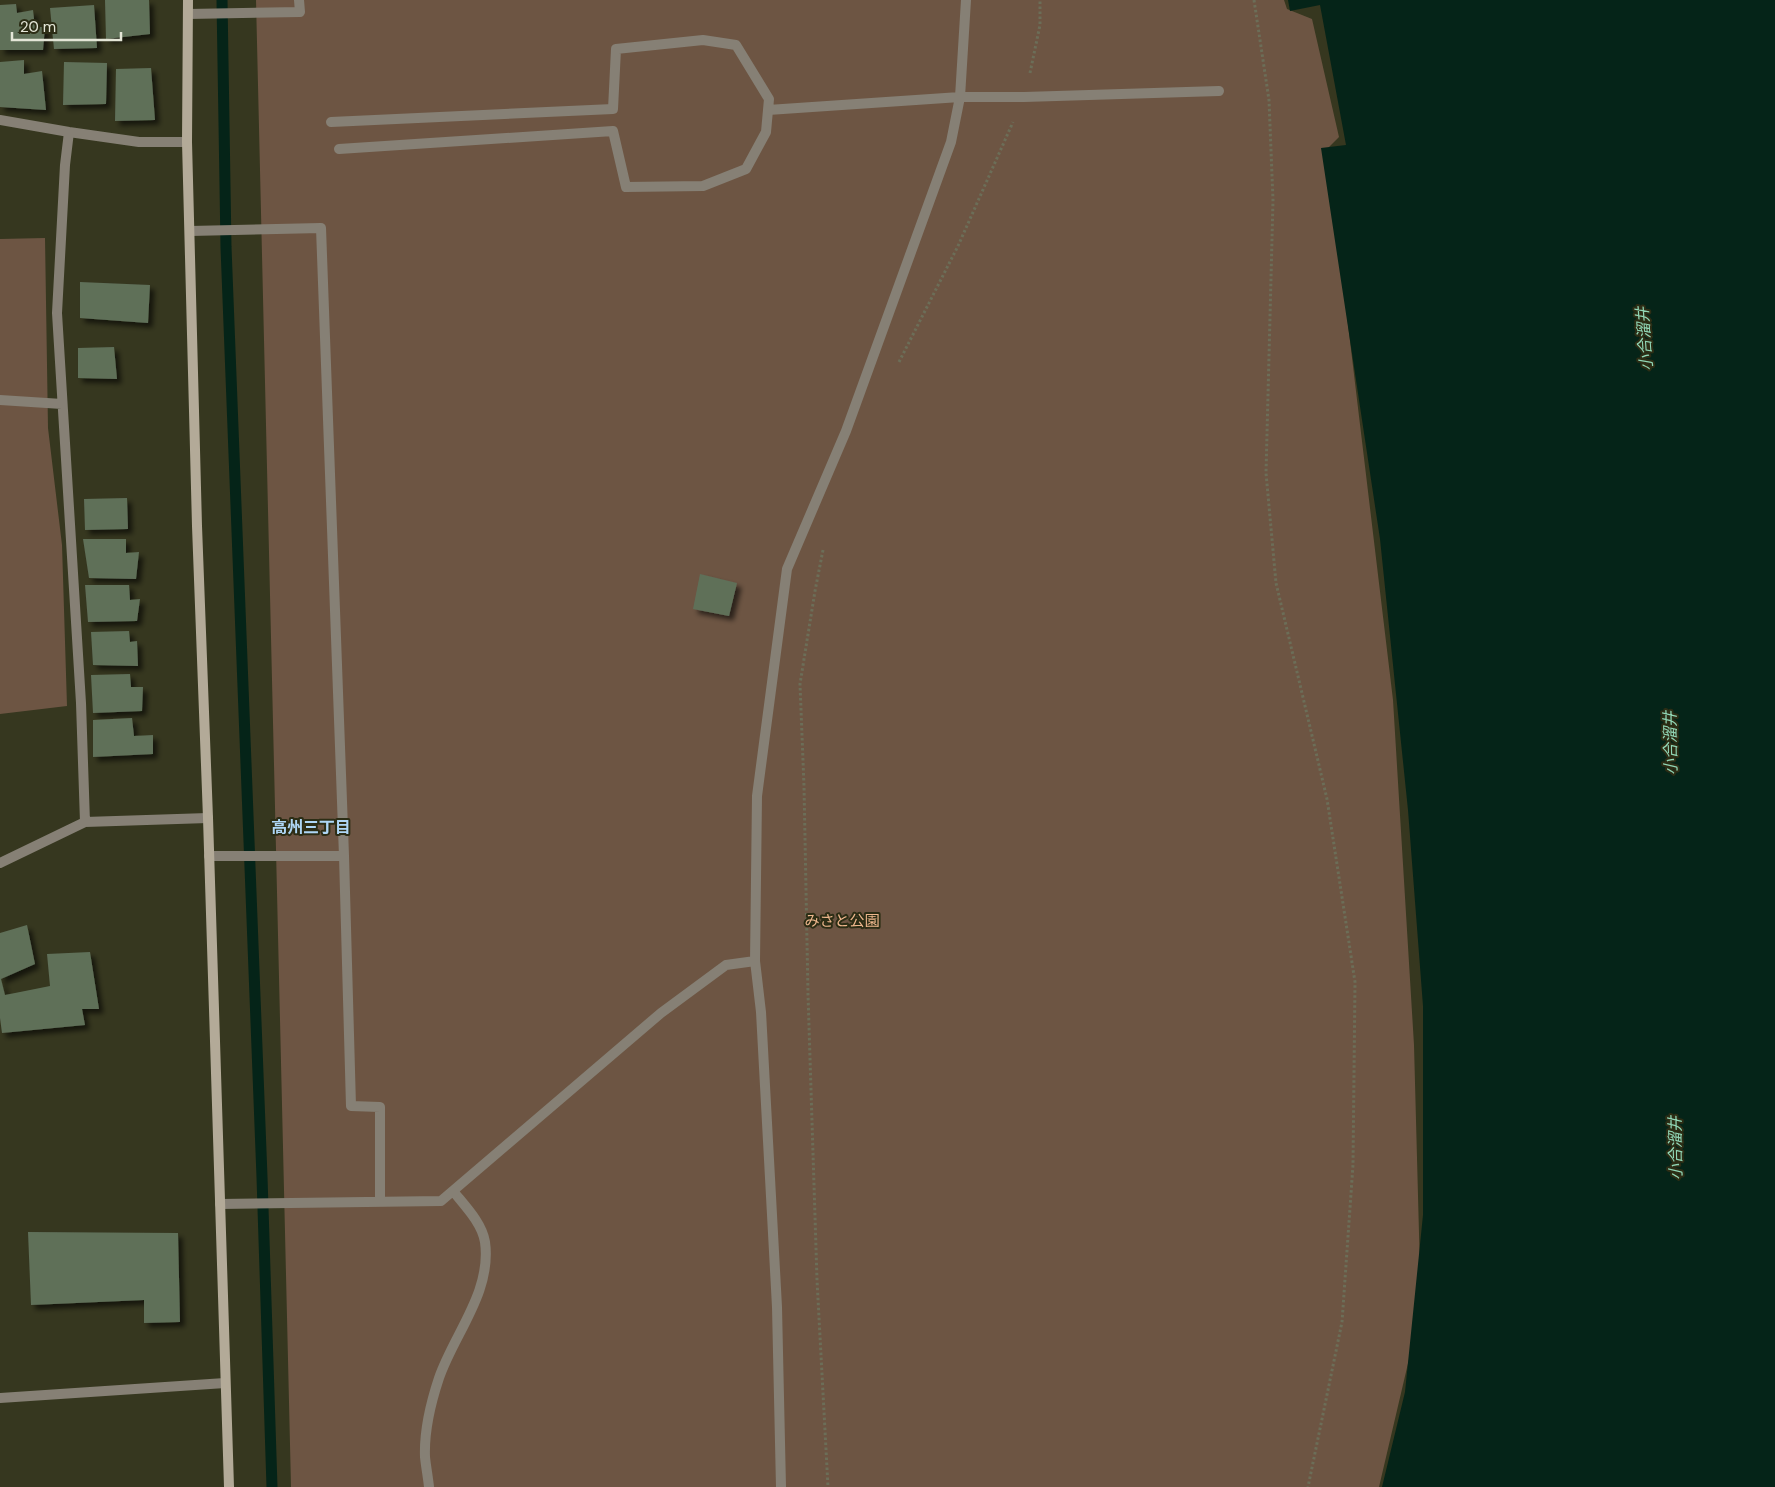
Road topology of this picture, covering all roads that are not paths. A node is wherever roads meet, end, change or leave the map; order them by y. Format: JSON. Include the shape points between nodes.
{"nodes":[{"id":1,"x":188,"y":0,"type":"edge"},
{"id":2,"x":299,"y":0,"type":"edge"},
{"id":3,"x":966,"y":0,"type":"edge"},
{"id":4,"x":188,"y":14,"type":"junction"},
{"id":5,"x":1219,"y":91,"type":"dead end"},
{"id":6,"x":960,"y":97,"type":"junction"},
{"id":7,"x":768,"y":110,"type":"junction"},
{"id":8,"x":0,"y":120,"type":"edge"},
{"id":9,"x":331,"y":122,"type":"dead end"},
{"id":10,"x":68,"y":132,"type":"junction"},
{"id":11,"x":187,"y":142,"type":"junction"},
{"id":12,"x":339,"y":149,"type":"dead end"},
{"id":13,"x":190,"y":231,"type":"junction"},
{"id":14,"x":0,"y":400,"type":"edge"},
{"id":15,"x":62,"y":404,"type":"junction"},
{"id":16,"x":208,"y":818,"type":"junction"},
{"id":17,"x":84,"y":822,"type":"junction"},
{"id":18,"x":209,"y":856,"type":"junction"},
{"id":19,"x":344,"y":856,"type":"junction"},
{"id":20,"x":0,"y":863,"type":"edge"},
{"id":21,"x":755,"y":961,"type":"junction"},
{"id":22,"x":453,"y":1191,"type":"junction"},
{"id":23,"x":380,"y":1202,"type":"junction"},
{"id":24,"x":220,"y":1204,"type":"junction"},
{"id":25,"x":225,"y":1383,"type":"junction"},
{"id":26,"x":0,"y":1398,"type":"edge"},
{"id":27,"x":229,"y":1487,"type":"edge"},
{"id":28,"x":429,"y":1487,"type":"edge"},
{"id":29,"x":781,"y":1487,"type":"edge"}],
"edges":[{"from":1,"to":4,"type":"street"},
{"from":2,"to":4,"type":"street","via":[[300,12]]},
{"from":3,"to":6,"type":"street"},
{"from":4,"to":11,"type":"street"},
{"from":5,"to":6,"type":"street"},
{"from":6,"to":7,"type":"street"},
{"from":6,"to":21,"type":"street","via":[[951,142],[846,431],[787,569],[757,796]]},
{"from":7,"to":9,"type":"street","via":[[769,99],[736,45],[703,40],[616,49],[613,110]]},
{"from":7,"to":12,"type":"street","via":[[766,132],[746,169],[703,186],[626,187],[613,131]]},
{"from":8,"to":10,"type":"street"},
{"from":10,"to":11,"type":"street","via":[[140,142]]},
{"from":10,"to":15,"type":"street","via":[[57,313]]},
{"from":11,"to":13,"type":"street"},
{"from":13,"to":16,"type":"street"},
{"from":13,"to":19,"type":"street","via":[[321,228]]},
{"from":14,"to":15,"type":"street"},
{"from":15,"to":17,"type":"street","via":[[81,703]]},
{"from":16,"to":17,"type":"street"},
{"from":16,"to":18,"type":"street"},
{"from":17,"to":20,"type":"street"},
{"from":18,"to":19,"type":"street"},
{"from":18,"to":24,"type":"street"},
{"from":19,"to":23,"type":"street","via":[[351,1106],[380,1107]]},
{"from":21,"to":22,"type":"street","via":[[726,965],[661,1013]]},
{"from":21,"to":29,"type":"street","via":[[761,1012],[777,1307]]},
{"from":22,"to":23,"type":"street","via":[[441,1201]]},
{"from":22,"to":28,"type":"street","via":[[474,1218],[485,1241],[484,1273],[440,1377],[429,1415],[425,1455]]},
{"from":23,"to":24,"type":"street"},
{"from":24,"to":25,"type":"street"},
{"from":25,"to":26,"type":"street"},
{"from":25,"to":27,"type":"street"}]}
